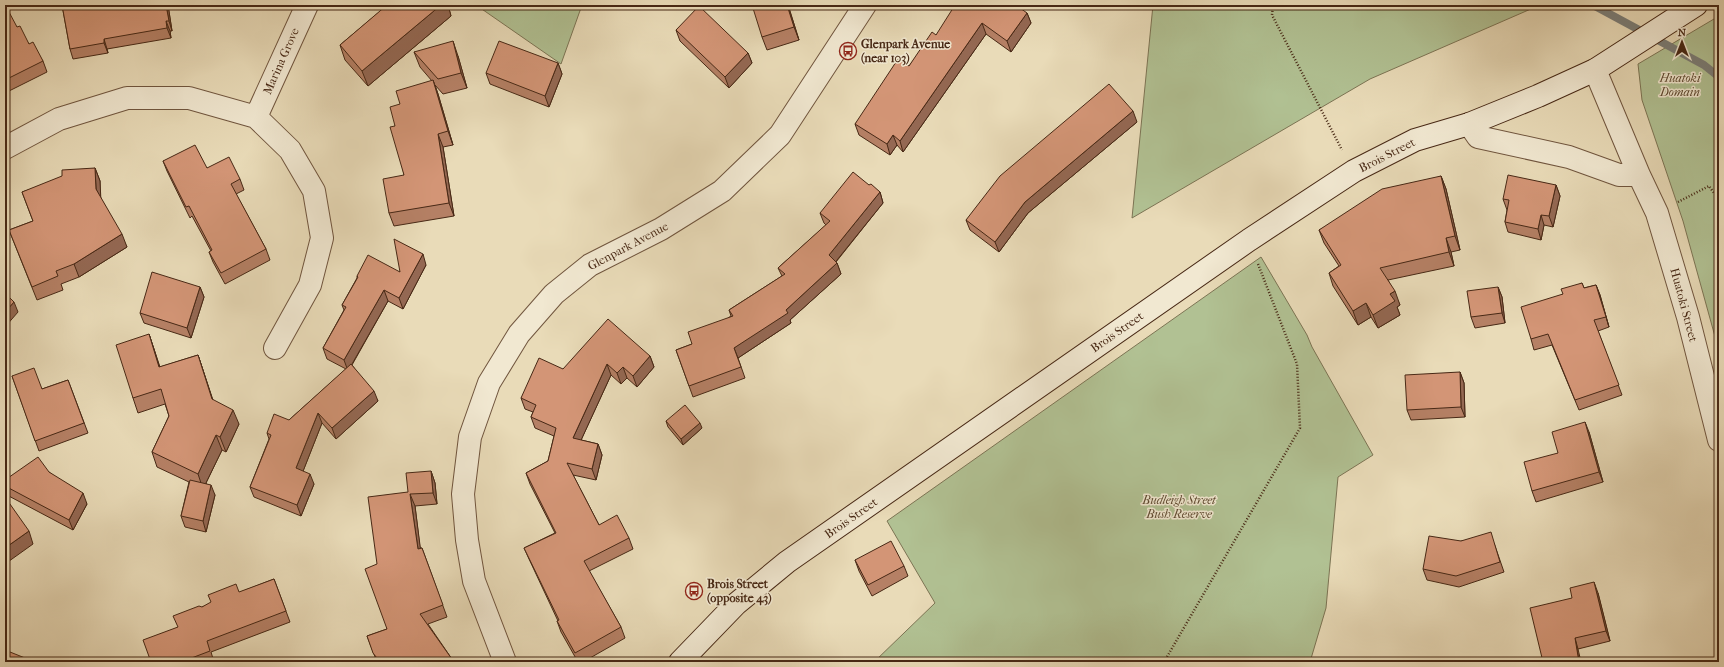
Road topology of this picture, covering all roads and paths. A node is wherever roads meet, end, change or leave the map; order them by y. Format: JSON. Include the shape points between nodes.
{"nodes":[{"id":1,"x":307,"y":5,"type":"edge"},
{"id":2,"x":865,"y":5,"type":"edge"},
{"id":3,"x":1272,"y":5,"type":"edge"},
{"id":4,"x":1696,"y":5,"type":"edge"},
{"id":5,"x":1595,"y":70,"type":"junction"},
{"id":6,"x":256,"y":117,"type":"junction"},
{"id":7,"x":1469,"y":124,"type":"junction"},
{"id":8,"x":5,"y":148,"type":"edge"},
{"id":9,"x":1354,"y":171,"type":"junction"},
{"id":10,"x":1638,"y":174,"type":"junction"},
{"id":11,"x":1719,"y":200,"type":"edge"},
{"id":12,"x":1657,"y":213,"type":"junction"},
{"id":13,"x":1249,"y":240,"type":"junction"},
{"id":14,"x":275,"y":348,"type":"dead end"},
{"id":15,"x":1719,"y":440,"type":"edge"},
{"id":16,"x":505,"y":662,"type":"edge"},
{"id":17,"x":680,"y":662,"type":"edge"},
{"id":18,"x":1164,"y":662,"type":"edge"}],
"edges":[{"from":1,"to":6,"type":"street","name":"Marina Grove"},
{"from":2,"to":16,"type":"street","name":"Glenpark Avenue","via":[[780,135],[722,191],[661,229],[590,265],[554,294],[519,334],[489,383],[470,437],[464,494],[467,540],[474,581]]},
{"from":3,"to":9,"type":"path","via":[[1272,16]]},
{"from":4,"to":5,"type":"street"},
{"from":5,"to":7,"type":"street","name":"Brois Street"},
{"from":5,"to":10,"type":"street","name":"Huatoki Street"},
{"from":6,"to":8,"type":"street","via":[[188,98],[127,98],[59,119]]},
{"from":6,"to":14,"type":"street","via":[[290,150],[314,191],[322,238],[310,285]]},
{"from":7,"to":9,"type":"street","name":"Brois Street","via":[[1415,140]]},
{"from":7,"to":10,"type":"street","via":[[1478,137],[1569,157],[1619,174]]},
{"from":9,"to":13,"type":"street","name":"Brois Street"},
{"from":10,"to":12,"type":"street","name":"Huatoki Street"},
{"from":11,"to":12,"type":"path","via":[[1709,186]]},
{"from":12,"to":15,"type":"street","name":"Huatoki Street","via":[[1688,317]]},
{"from":13,"to":17,"type":"street","name":"Brois Street","via":[[787,562],[736,604]]},
{"from":13,"to":18,"type":"path","via":[[1297,364],[1300,428]]}]}
